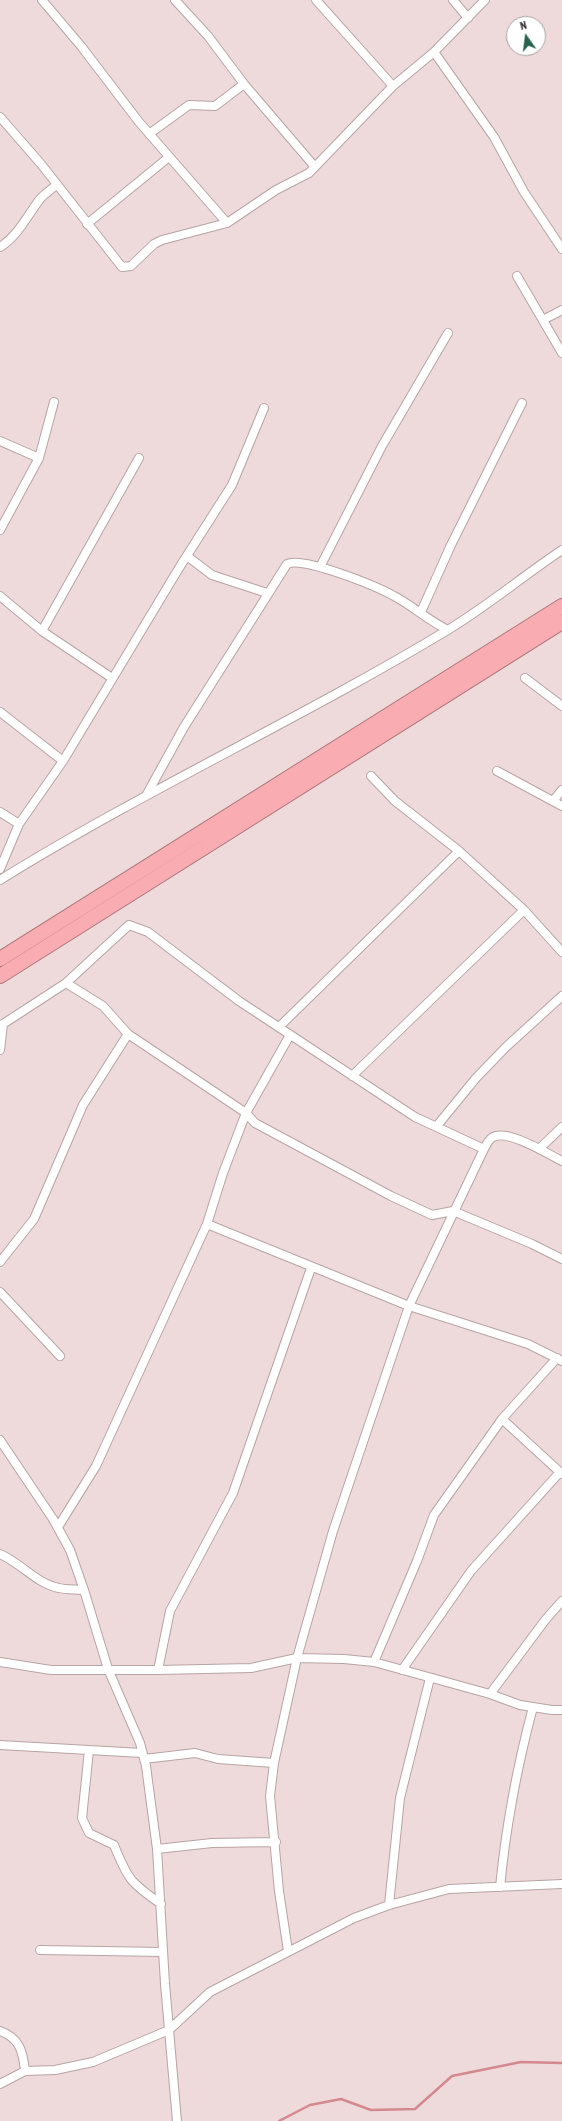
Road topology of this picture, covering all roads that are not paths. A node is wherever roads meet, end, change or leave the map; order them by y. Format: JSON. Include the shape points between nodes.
{"nodes":[{"id":1,"x":42,"y":0,"type":"edge"},
{"id":2,"x":175,"y":0,"type":"edge"},
{"id":3,"x":316,"y":0,"type":"edge"},
{"id":4,"x":453,"y":0,"type":"edge"},
{"id":5,"x":485,"y":0,"type":"edge"},
{"id":6,"x":468,"y":18,"type":"junction"},
{"id":7,"x":434,"y":52,"type":"junction"},
{"id":8,"x":244,"y":84,"type":"junction"},
{"id":9,"x":393,"y":86,"type":"junction"},
{"id":10,"x":0,"y":117,"type":"edge"},
{"id":11,"x":149,"y":134,"type":"junction"},
{"id":12,"x":169,"y":157,"type":"junction"},
{"id":13,"x":315,"y":167,"type":"junction"},
{"id":14,"x":56,"y":185,"type":"junction"},
{"id":15,"x":227,"y":223,"type":"junction"},
{"id":16,"x":87,"y":224,"type":"junction"},
{"id":17,"x":0,"y":248,"type":"edge"},
{"id":18,"x":562,"y":249,"type":"edge"},
{"id":19,"x":517,"y":276,"type":"dead end"},
{"id":20,"x":562,"y":310,"type":"edge"},
{"id":21,"x":543,"y":320,"type":"junction"},
{"id":22,"x":448,"y":334,"type":"dead end"},
{"id":23,"x":562,"y":353,"type":"edge"},
{"id":24,"x":54,"y":402,"type":"dead end"},
{"id":25,"x":522,"y":403,"type":"dead end"},
{"id":26,"x":264,"y":408,"type":"dead end"},
{"id":27,"x":0,"y":441,"type":"edge"},
{"id":28,"x":39,"y":458,"type":"junction"},
{"id":29,"x":139,"y":458,"type":"dead end"},
{"id":30,"x":0,"y":530,"type":"edge"},
{"id":31,"x":562,"y":550,"type":"edge"},
{"id":32,"x":187,"y":556,"type":"junction"},
{"id":33,"x":320,"y":567,"type":"junction"},
{"id":34,"x":267,"y":593,"type":"junction"},
{"id":35,"x":0,"y":596,"type":"edge"},
{"id":36,"x":562,"y":606,"type":"edge"},
{"id":37,"x":421,"y":612,"type":"junction"},
{"id":38,"x":562,"y":622,"type":"edge"},
{"id":39,"x":448,"y":630,"type":"junction"},
{"id":40,"x":42,"y":631,"type":"junction"},
{"id":41,"x":112,"y":678,"type":"junction"},
{"id":42,"x":525,"y":678,"type":"dead end"},
{"id":43,"x":562,"y":706,"type":"edge"},
{"id":44,"x":0,"y":712,"type":"edge"},
{"id":45,"x":63,"y":761,"type":"junction"},
{"id":46,"x":497,"y":771,"type":"dead end"},
{"id":47,"x":371,"y":776,"type":"dead end"},
{"id":48,"x":562,"y":790,"type":"edge"},
{"id":49,"x":146,"y":794,"type":"junction"},
{"id":50,"x":553,"y":801,"type":"junction"},
{"id":51,"x":562,"y":806,"type":"edge"},
{"id":52,"x":0,"y":812,"type":"edge"},
{"id":53,"x":19,"y":824,"type":"junction"},
{"id":54,"x":459,"y":851,"type":"junction"},
{"id":55,"x":0,"y":869,"type":"edge"},
{"id":56,"x":2,"y":877,"type":"edge"},
{"id":57,"x":524,"y":910,"type":"junction"},
{"id":58,"x":562,"y":952,"type":"edge"},
{"id":59,"x":0,"y":959,"type":"edge"},
{"id":60,"x":0,"y":976,"type":"edge"},
{"id":61,"x":66,"y":983,"type":"junction"},
{"id":62,"x":562,"y":996,"type":"edge"},
{"id":63,"x":2,"y":1025,"type":"edge"},
{"id":64,"x":279,"y":1027,"type":"junction"},
{"id":65,"x":128,"y":1034,"type":"junction"},
{"id":66,"x":290,"y":1035,"type":"junction"},
{"id":67,"x":0,"y":1050,"type":"edge"},
{"id":68,"x":352,"y":1076,"type":"junction"},
{"id":69,"x":246,"y":1113,"type":"junction"},
{"id":70,"x":436,"y":1127,"type":"junction"},
{"id":71,"x":562,"y":1127,"type":"edge"},
{"id":72,"x":484,"y":1149,"type":"junction"},
{"id":73,"x":539,"y":1149,"type":"junction"},
{"id":74,"x":562,"y":1161,"type":"edge"},
{"id":75,"x":453,"y":1211,"type":"junction"},
{"id":76,"x":207,"y":1224,"type":"junction"},
{"id":77,"x":562,"y":1259,"type":"edge"},
{"id":78,"x":0,"y":1262,"type":"edge"},
{"id":79,"x":311,"y":1268,"type":"junction"},
{"id":80,"x":0,"y":1292,"type":"edge"},
{"id":81,"x":409,"y":1306,"type":"junction"},
{"id":82,"x":60,"y":1356,"type":"dead end"},
{"id":83,"x":560,"y":1360,"type":"edge"},
{"id":84,"x":502,"y":1419,"type":"junction"},
{"id":85,"x":0,"y":1440,"type":"edge"},
{"id":86,"x":561,"y":1473,"type":"edge"},
{"id":87,"x":58,"y":1527,"type":"junction"},
{"id":88,"x":0,"y":1554,"type":"edge"},
{"id":89,"x":84,"y":1590,"type":"junction"},
{"id":90,"x":562,"y":1601,"type":"edge"},
{"id":91,"x":297,"y":1658,"type":"junction"},
{"id":92,"x":0,"y":1662,"type":"edge"},
{"id":93,"x":374,"y":1662,"type":"junction"},
{"id":94,"x":108,"y":1669,"type":"junction"},
{"id":95,"x":158,"y":1670,"type":"junction"},
{"id":96,"x":402,"y":1670,"type":"junction"},
{"id":97,"x":430,"y":1678,"type":"junction"},
{"id":98,"x":490,"y":1694,"type":"junction"},
{"id":99,"x":533,"y":1707,"type":"junction"},
{"id":100,"x":562,"y":1710,"type":"edge"},
{"id":101,"x":0,"y":1746,"type":"edge"},
{"id":102,"x":89,"y":1750,"type":"junction"},
{"id":103,"x":143,"y":1756,"type":"junction"},
{"id":104,"x":274,"y":1763,"type":"junction"},
{"id":105,"x":276,"y":1842,"type":"junction"},
{"id":106,"x":158,"y":1849,"type":"junction"},
{"id":107,"x":562,"y":1884,"type":"edge"},
{"id":108,"x":500,"y":1888,"type":"junction"},
{"id":109,"x":161,"y":1904,"type":"junction"},
{"id":110,"x":389,"y":1905,"type":"junction"},
{"id":111,"x":40,"y":1950,"type":"dead end"},
{"id":112,"x":288,"y":1951,"type":"junction"},
{"id":113,"x":163,"y":1952,"type":"junction"},
{"id":114,"x":169,"y":2030,"type":"junction"},
{"id":115,"x":0,"y":2032,"type":"edge"},
{"id":116,"x":25,"y":2071,"type":"junction"},
{"id":117,"x":0,"y":2084,"type":"edge"},
{"id":118,"x":177,"y":2121,"type":"edge"}],
"edges":[{"from":1,"to":11,"type":"street"},
{"from":2,"to":8,"type":"street","via":[[208,36]]},
{"from":3,"to":9,"type":"street"},
{"from":4,"to":6,"type":"street"},
{"from":5,"to":6,"type":"street"},
{"from":6,"to":7,"type":"street"},
{"from":7,"to":9,"type":"street"},
{"from":7,"to":18,"type":"street","via":[[494,138],[524,192]]},
{"from":8,"to":11,"type":"street","via":[[215,106],[189,105]]},
{"from":8,"to":13,"type":"street"},
{"from":9,"to":13,"type":"street"},
{"from":10,"to":14,"type":"street"},
{"from":11,"to":12,"type":"street"},
{"from":12,"to":15,"type":"street"},
{"from":12,"to":16,"type":"street"},
{"from":13,"to":15,"type":"street"},
{"from":14,"to":16,"type":"street"},
{"from":14,"to":17,"type":"street","via":[[41,198],[17,232]]},
{"from":15,"to":16,"type":"street","via":[[162,240],[127,268],[122,267]]},
{"from":19,"to":21,"type":"street"},
{"from":20,"to":21,"type":"street"},
{"from":21,"to":23,"type":"street"},
{"from":22,"to":33,"type":"street","via":[[382,446]]},
{"from":24,"to":28,"type":"street"},
{"from":25,"to":37,"type":"street","via":[[451,545]]},
{"from":26,"to":32,"type":"street","via":[[232,485]]},
{"from":27,"to":28,"type":"street"},
{"from":28,"to":30,"type":"street"},
{"from":29,"to":40,"type":"street"},
{"from":31,"to":39,"type":"street"},
{"from":32,"to":34,"type":"street","via":[[212,574]]},
{"from":32,"to":41,"type":"street"},
{"from":33,"to":34,"type":"street","via":[[295,562],[287,564]]},
{"from":33,"to":37,"type":"street","via":[[393,595]]},
{"from":34,"to":49,"type":"street"},
{"from":35,"to":40,"type":"street"},
{"from":36,"to":59,"type":"highway"},
{"from":37,"to":39,"type":"street"},
{"from":38,"to":60,"type":"highway"},
{"from":39,"to":49,"type":"street","via":[[305,711]]},
{"from":40,"to":41,"type":"street"},
{"from":41,"to":45,"type":"street"},
{"from":42,"to":43,"type":"street"},
{"from":44,"to":45,"type":"street"},
{"from":45,"to":53,"type":"street"},
{"from":46,"to":50,"type":"street"},
{"from":47,"to":54,"type":"street","via":[[395,801]]},
{"from":48,"to":50,"type":"street"},
{"from":49,"to":56,"type":"street"},
{"from":50,"to":51,"type":"street"},
{"from":52,"to":53,"type":"street"},
{"from":53,"to":55,"type":"street"},
{"from":54,"to":57,"type":"street"},
{"from":54,"to":64,"type":"street"},
{"from":57,"to":58,"type":"street"},
{"from":57,"to":68,"type":"street"},
{"from":61,"to":63,"type":"street"},
{"from":61,"to":64,"type":"street","via":[[129,925],[148,932],[239,1001]]},
{"from":61,"to":65,"type":"street","via":[[103,1006]]},
{"from":62,"to":70,"type":"street","via":[[476,1078]]},
{"from":63,"to":67,"type":"street"},
{"from":64,"to":66,"type":"street"},
{"from":65,"to":69,"type":"street"},
{"from":65,"to":78,"type":"street","via":[[83,1105],[34,1219]]},
{"from":66,"to":68,"type":"street"},
{"from":66,"to":69,"type":"street"},
{"from":68,"to":70,"type":"street","via":[[415,1118]]},
{"from":69,"to":75,"type":"street","via":[[255,1123],[432,1215]]},
{"from":69,"to":76,"type":"street"},
{"from":70,"to":72,"type":"street"},
{"from":71,"to":73,"type":"street"},
{"from":72,"to":73,"type":"street","via":[[492,1137],[503,1134]]},
{"from":72,"to":75,"type":"street"},
{"from":73,"to":74,"type":"street"},
{"from":75,"to":77,"type":"street"},
{"from":75,"to":81,"type":"street"},
{"from":76,"to":79,"type":"street"},
{"from":76,"to":87,"type":"street","via":[[96,1466]]},
{"from":79,"to":81,"type":"street"},
{"from":79,"to":95,"type":"street","via":[[234,1493],[170,1611]]},
{"from":80,"to":82,"type":"street"},
{"from":81,"to":83,"type":"street","via":[[528,1344]]},
{"from":81,"to":91,"type":"street","via":[[333,1531]]},
{"from":83,"to":84,"type":"street"},
{"from":84,"to":86,"type":"street"},
{"from":84,"to":93,"type":"street","via":[[434,1515]]},
{"from":85,"to":87,"type":"street"},
{"from":86,"to":96,"type":"street","via":[[472,1571]]},
{"from":87,"to":89,"type":"street","via":[[70,1550]]},
{"from":88,"to":89,"type":"street","via":[[17,1562],[49,1585]]},
{"from":89,"to":94,"type":"street"},
{"from":90,"to":98,"type":"street"},
{"from":91,"to":93,"type":"street"},
{"from":91,"to":95,"type":"street","via":[[251,1668]]},
{"from":91,"to":104,"type":"street"},
{"from":92,"to":94,"type":"street","via":[[51,1670]]},
{"from":93,"to":96,"type":"street"},
{"from":94,"to":95,"type":"street"},
{"from":94,"to":103,"type":"street"},
{"from":96,"to":97,"type":"street"},
{"from":97,"to":98,"type":"street"},
{"from":97,"to":110,"type":"street","via":[[400,1798]]},
{"from":98,"to":99,"type":"street"},
{"from":99,"to":100,"type":"street"},
{"from":99,"to":108,"type":"street","via":[[519,1758],[505,1836]]},
{"from":101,"to":102,"type":"street"},
{"from":102,"to":103,"type":"street"},
{"from":102,"to":109,"type":"street","via":[[82,1818],[89,1833],[114,1845],[125,1873],[134,1885]]},
{"from":103,"to":104,"type":"street","via":[[194,1752],[218,1759]]},
{"from":103,"to":106,"type":"street"},
{"from":104,"to":105,"type":"street","via":[[270,1796]]},
{"from":105,"to":106,"type":"street","via":[[212,1843]]},
{"from":105,"to":112,"type":"street","via":[[279,1891]]},
{"from":106,"to":109,"type":"street"},
{"from":107,"to":108,"type":"street"},
{"from":108,"to":110,"type":"street","via":[[449,1889]]},
{"from":109,"to":113,"type":"street"},
{"from":110,"to":112,"type":"street","via":[[354,1918]]},
{"from":111,"to":113,"type":"street"},
{"from":112,"to":114,"type":"street","via":[[210,1992]]},
{"from":113,"to":114,"type":"street"},
{"from":114,"to":116,"type":"street","via":[[93,2062],[54,2070]]},
{"from":114,"to":118,"type":"street"},
{"from":115,"to":116,"type":"street","via":[[17,2040],[23,2054]]},
{"from":116,"to":117,"type":"street"}]}
